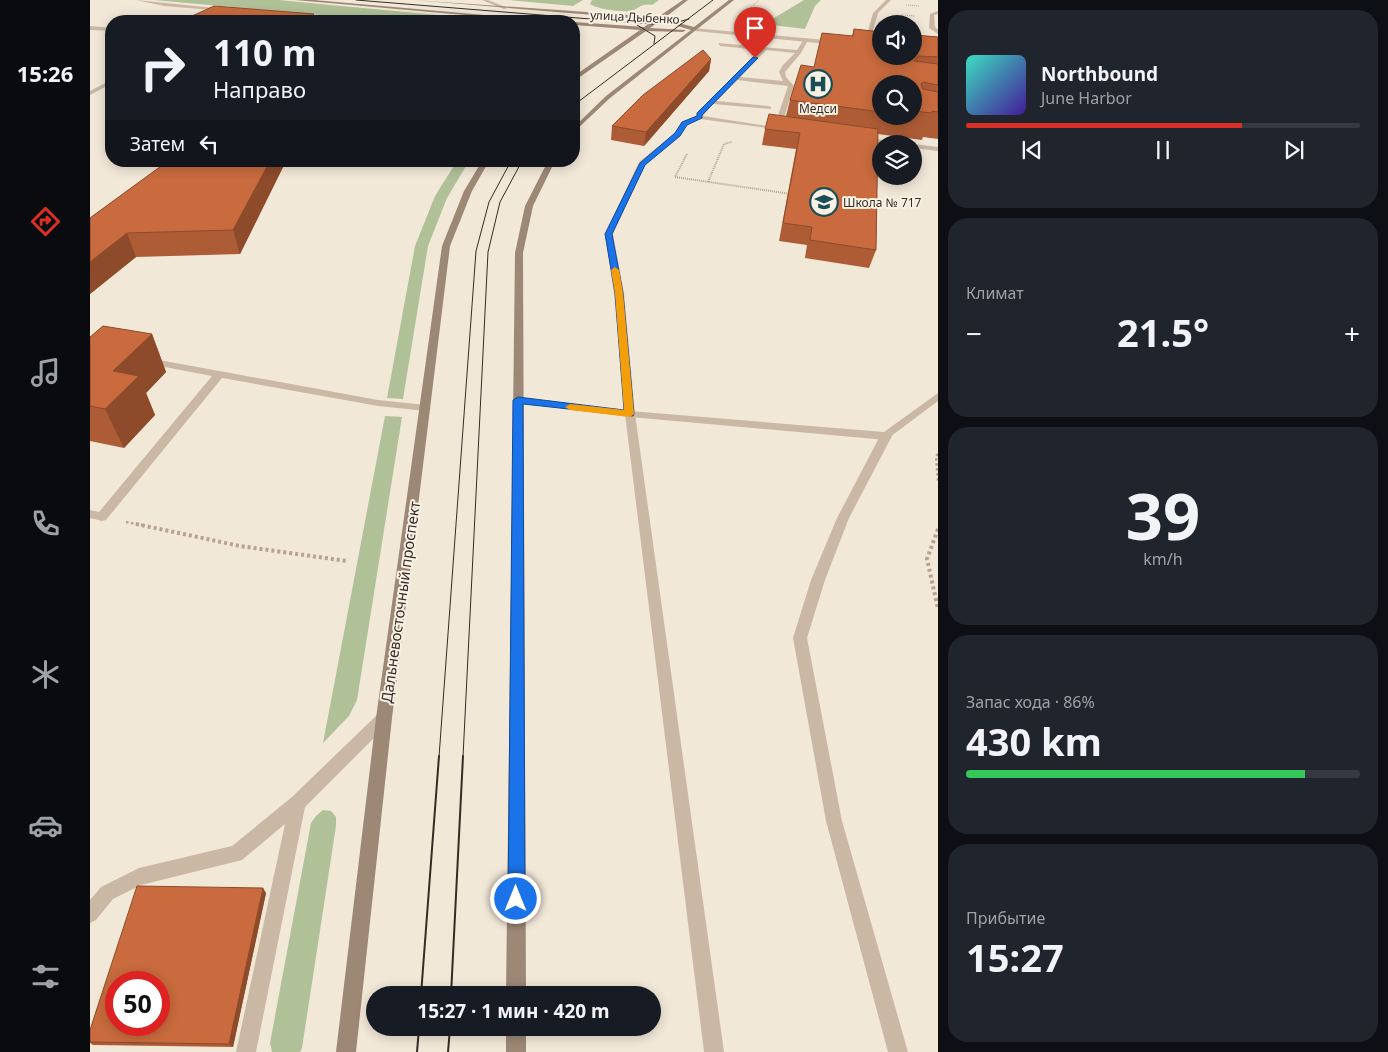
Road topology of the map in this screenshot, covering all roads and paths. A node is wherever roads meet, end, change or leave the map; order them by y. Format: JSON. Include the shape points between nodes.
{"nodes":[{"id":1,"x":138,"y":0,"type":"edge"},
{"id":2,"x":297,"y":0,"type":"edge"},
{"id":3,"x":415,"y":0,"type":"edge"},
{"id":4,"x":484,"y":0,"type":"edge"},
{"id":5,"x":686,"y":0,"type":"edge"},
{"id":6,"x":732,"y":0,"type":"edge"},
{"id":7,"x":890,"y":0,"type":"edge"},
{"id":8,"x":506,"y":8,"type":"junction"},
{"id":9,"x":230,"y":10,"type":"edge"},
{"id":10,"x":938,"y":12,"type":"edge"},
{"id":11,"x":474,"y":15,"type":"edge"},
{"id":12,"x":659,"y":19,"type":"junction"},
{"id":13,"x":580,"y":24,"type":"edge"},
{"id":14,"x":702,"y":24,"type":"junction"},
{"id":15,"x":90,"y":28,"type":"edge"},
{"id":16,"x":105,"y":29,"type":"edge"},
{"id":17,"x":644,"y":29,"type":"junction"},
{"id":18,"x":695,"y":29,"type":"junction"},
{"id":19,"x":938,"y":32,"type":"edge"},
{"id":20,"x":805,"y":40,"type":"junction"},
{"id":21,"x":858,"y":40,"type":"edge"},
{"id":22,"x":720,"y":44,"type":"dead end"},
{"id":23,"x":866,"y":44,"type":"junction"},
{"id":24,"x":872,"y":44,"type":"edge"},
{"id":25,"x":765,"y":48,"type":"junction"},
{"id":26,"x":799,"y":52,"type":"junction"},
{"id":27,"x":580,"y":75,"type":"edge"},
{"id":28,"x":735,"y":78,"type":"junction"},
{"id":29,"x":788,"y":83,"type":"junction"},
{"id":30,"x":105,"y":85,"type":"edge"},
{"id":31,"x":90,"y":93,"type":"edge"},
{"id":32,"x":712,"y":102,"type":"junction"},
{"id":33,"x":769,"y":108,"type":"dead end"},
{"id":34,"x":700,"y":117,"type":"junction"},
{"id":35,"x":580,"y":124,"type":"edge"},
{"id":36,"x":777,"y":129,"type":"junction"},
{"id":37,"x":787,"y":130,"type":"edge"},
{"id":38,"x":856,"y":138,"type":"edge"},
{"id":39,"x":872,"y":140,"type":"edge"},
{"id":40,"x":922,"y":147,"type":"edge"},
{"id":41,"x":938,"y":149,"type":"edge"},
{"id":42,"x":482,"y":167,"type":"edge"},
{"id":43,"x":549,"y":167,"type":"edge"},
{"id":44,"x":717,"y":183,"type":"dead end"},
{"id":45,"x":792,"y":194,"type":"edge"},
{"id":46,"x":139,"y":359,"type":"edge"},
{"id":47,"x":219,"y":374,"type":"junction"},
{"id":48,"x":938,"y":396,"type":"edge"},
{"id":49,"x":518,"y":400,"type":"junction"},
{"id":50,"x":426,"y":408,"type":"junction"},
{"id":51,"x":630,"y":414,"type":"junction"},
{"id":52,"x":886,"y":436,"type":"junction"},
{"id":53,"x":938,"y":454,"type":"edge"},
{"id":54,"x":938,"y":481,"type":"edge"},
{"id":55,"x":90,"y":514,"type":"edge"},
{"id":56,"x":102,"y":517,"type":"junction"},
{"id":57,"x":938,"y":530,"type":"edge"},
{"id":58,"x":347,"y":561,"type":"dead end"},
{"id":59,"x":938,"y":609,"type":"edge"},
{"id":60,"x":384,"y":718,"type":"junction"},
{"id":61,"x":298,"y":803,"type":"junction"},
{"id":62,"x":90,"y":914,"type":"edge"},
{"id":63,"x":516,"y":986,"type":"edge"},
{"id":64,"x":516,"y":1036,"type":"edge"},
{"id":65,"x":246,"y":1052,"type":"edge"},
{"id":66,"x":346,"y":1052,"type":"edge"},
{"id":67,"x":516,"y":1052,"type":"edge"},
{"id":68,"x":714,"y":1052,"type":"edge"},
{"id":69,"x":898,"y":1052,"type":"edge"}],
"edges":[{"from":1,"to":9,"type":"street"},
{"from":2,"to":11,"type":"main road"},
{"from":3,"to":8,"type":"main road","name":"улица Дыбенко"},
{"from":4,"to":8,"type":"street"},
{"from":5,"to":12,"type":"main road"},
{"from":6,"to":14,"type":"main road"},
{"from":7,"to":23,"type":"street","via":[[879,7]]},
{"from":8,"to":12,"type":"main road","name":"улица Дыбенко"},
{"from":10,"to":19,"type":"street","via":[[932,14],[932,28]]},
{"from":12,"to":17,"type":"main road"},
{"from":12,"to":18,"type":"main road","name":"улица Дыбенко"},
{"from":13,"to":17,"type":"main road","name":"улица Дыбенко"},
{"from":14,"to":18,"type":"main road"},
{"from":14,"to":20,"type":"street","name":"улица Дыбенко","via":[[840,41]]},
{"from":15,"to":16,"type":"street"},
{"from":17,"to":18,"type":"main road","name":"улица Дыбенко"},
{"from":17,"to":27,"type":"main road"},
{"from":18,"to":20,"type":"street","name":"улица Дыбенко"},
{"from":18,"to":35,"type":"main road","via":[[608,97]]},
{"from":20,"to":26,"type":"street"},
{"from":21,"to":23,"type":"street"},
{"from":22,"to":25,"type":"street"},
{"from":23,"to":24,"type":"street"},
{"from":25,"to":26,"type":"street"},
{"from":25,"to":28,"type":"street"},
{"from":26,"to":29,"type":"street","via":[[782,72]]},
{"from":28,"to":29,"type":"street"},
{"from":28,"to":32,"type":"street"},
{"from":29,"to":36,"type":"street","via":[[790,86]]},
{"from":30,"to":31,"type":"street"},
{"from":32,"to":33,"type":"street"},
{"from":32,"to":34,"type":"street"},
{"from":34,"to":36,"type":"street"},
{"from":34,"to":51,"type":"street","via":[[684,124],[678,134],[642,164],[608,234],[619,293]]},
{"from":36,"to":37,"type":"street"},
{"from":38,"to":39,"type":"street"},
{"from":40,"to":41,"type":"street"},
{"from":42,"to":50,"type":"main road","name":"Дальневосточный проспект","via":[[468,190],[446,246]]},
{"from":43,"to":49,"type":"main road","via":[[529,206],[520,253]]},
{"from":44,"to":45,"type":"path"},
{"from":46,"to":47,"type":"street"},
{"from":47,"to":50,"type":"street","via":[[392,405]]},
{"from":47,"to":56,"type":"street"},
{"from":48,"to":52,"type":"street"},
{"from":49,"to":51,"type":"street"},
{"from":49,"to":63,"type":"main road"},
{"from":50,"to":60,"type":"main road","name":"Дальневосточный проспект"},
{"from":51,"to":52,"type":"street"},
{"from":51,"to":68,"type":"street"},
{"from":52,"to":69,"type":"street","via":[[843,518],[818,580],[800,638],[834,821]]},
{"from":53,"to":54,"type":"path"},
{"from":55,"to":56,"type":"street"},
{"from":56,"to":58,"type":"path","via":[[240,546]]},
{"from":57,"to":59,"type":"path","via":[[927,559]]},
{"from":60,"to":61,"type":"street"},
{"from":60,"to":66,"type":"main road","name":"Дальневосточный проспект"},
{"from":61,"to":62,"type":"street","via":[[236,854],[139,877],[107,893]]},
{"from":61,"to":65,"type":"street"},
{"from":64,"to":67,"type":"main road"}]}
